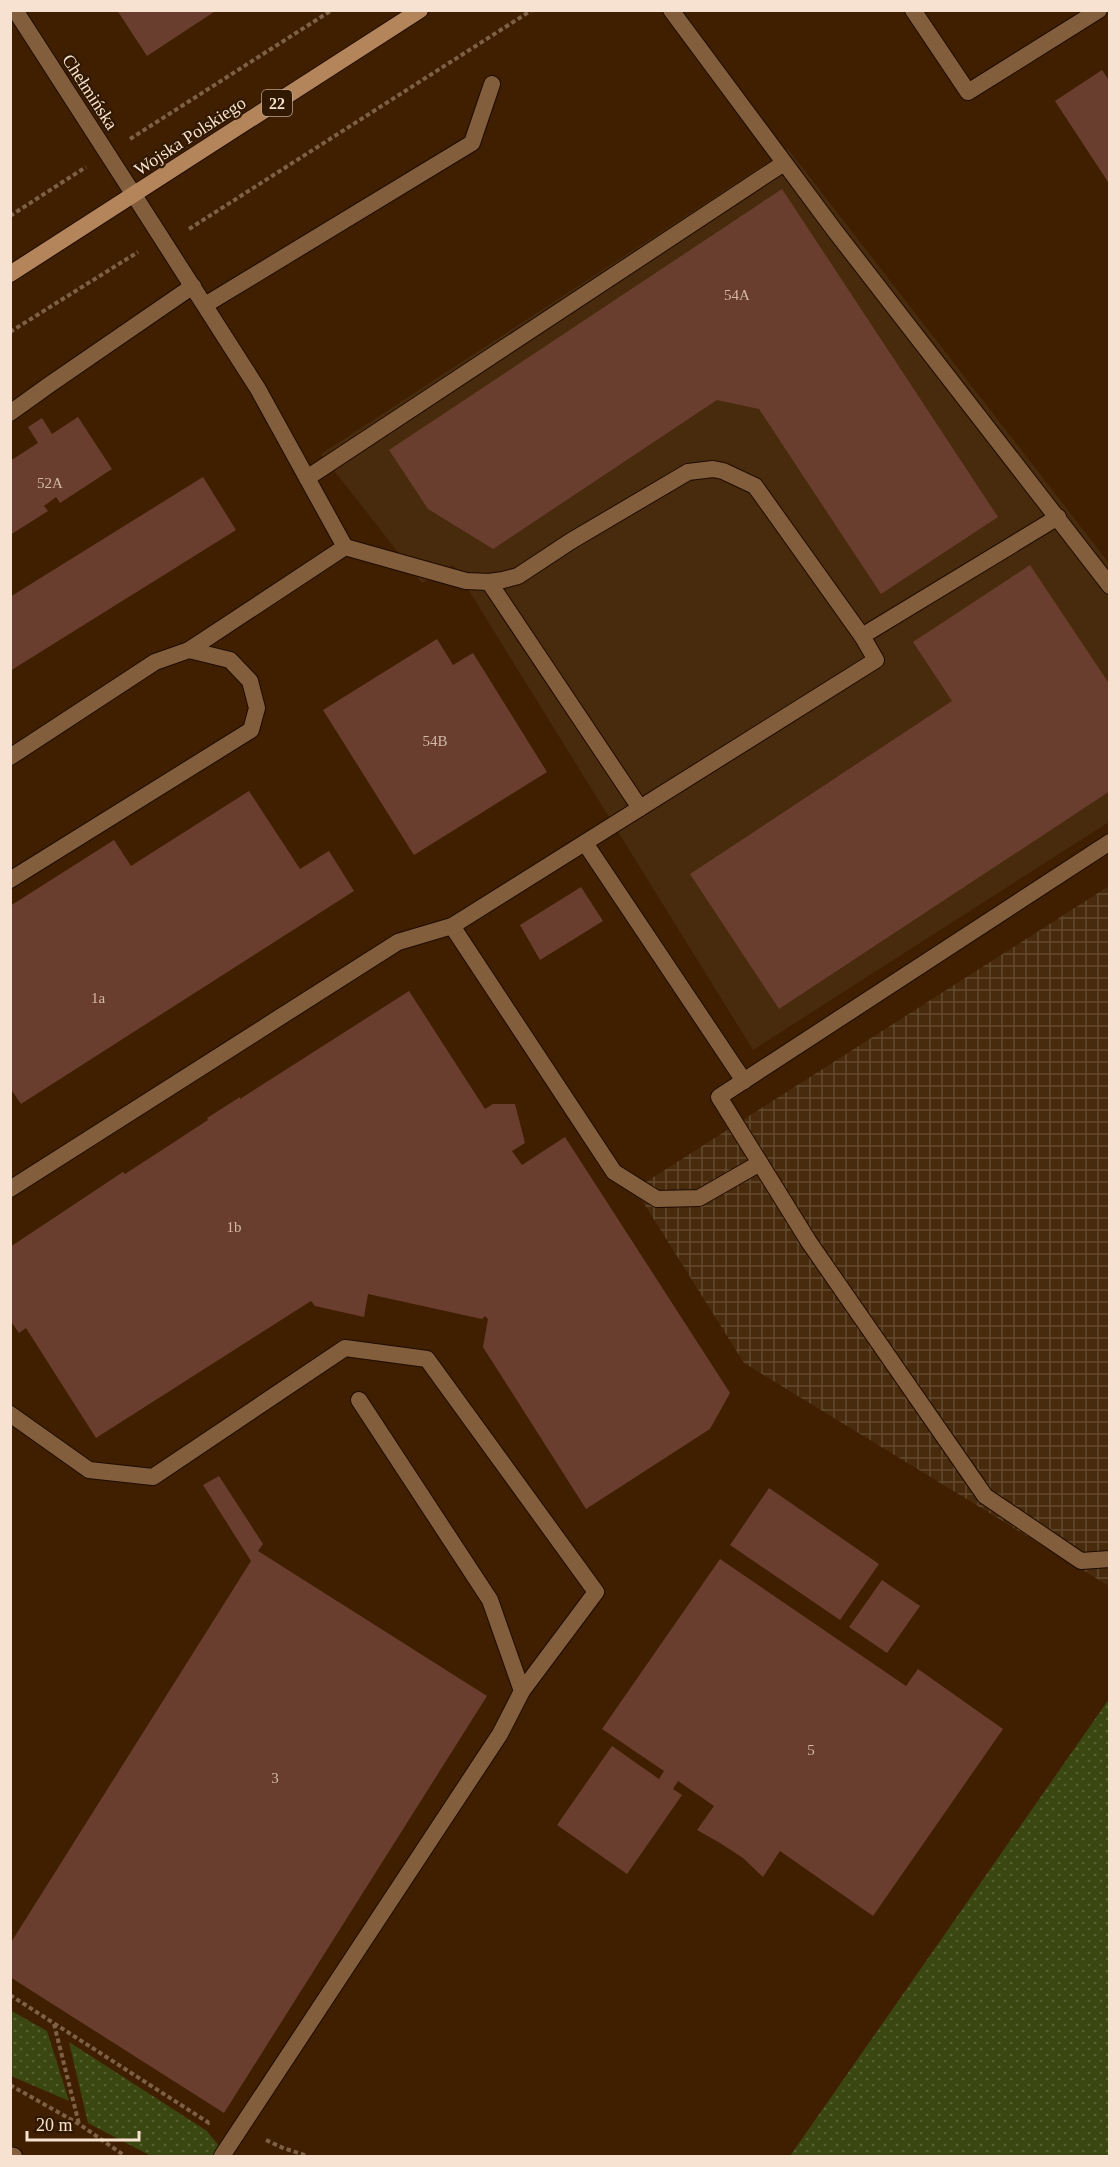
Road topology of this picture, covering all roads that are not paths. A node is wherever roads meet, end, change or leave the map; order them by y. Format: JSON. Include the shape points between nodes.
{"nodes":[{"id":1,"x":15,"y":10,"type":"edge"},
{"id":2,"x":420,"y":10,"type":"edge"},
{"id":3,"x":671,"y":10,"type":"edge"},
{"id":4,"x":913,"y":10,"type":"edge"},
{"id":5,"x":1099,"y":10,"type":"edge"},
{"id":6,"x":492,"y":84,"type":"dead end"},
{"id":7,"x":784,"y":162,"type":"junction"},
{"id":8,"x":134,"y":195,"type":"junction"},
{"id":9,"x":10,"y":274,"type":"edge"},
{"id":10,"x":193,"y":286,"type":"junction"},
{"id":11,"x":205,"y":305,"type":"junction"},
{"id":12,"x":10,"y":413,"type":"edge"},
{"id":13,"x":306,"y":478,"type":"junction"},
{"id":14,"x":1058,"y":517,"type":"junction"},
{"id":15,"x":345,"y":547,"type":"junction"},
{"id":16,"x":489,"y":582,"type":"junction"},
{"id":17,"x":1110,"y":586,"type":"edge"},
{"id":18,"x":862,"y":636,"type":"junction"},
{"id":19,"x":189,"y":650,"type":"junction"},
{"id":20,"x":10,"y":757,"type":"edge"},
{"id":21,"x":640,"y":808,"type":"junction"},
{"id":22,"x":1110,"y":842,"type":"edge"},
{"id":23,"x":585,"y":843,"type":"junction"},
{"id":24,"x":10,"y":880,"type":"edge"},
{"id":25,"x":452,"y":926,"type":"junction"},
{"id":26,"x":744,"y":1081,"type":"junction"},
{"id":27,"x":760,"y":1164,"type":"junction"},
{"id":28,"x":10,"y":1189,"type":"edge"},
{"id":29,"x":359,"y":1400,"type":"dead end"},
{"id":30,"x":10,"y":1414,"type":"edge"},
{"id":31,"x":1110,"y":1559,"type":"edge"},
{"id":32,"x":522,"y":1691,"type":"junction"},
{"id":33,"x":222,"y":2157,"type":"edge"}],
"edges":[{"from":1,"to":8,"type":"street","name":"Chełmińska"},
{"from":2,"to":8,"type":"main road","name":"Wojska Polskiego","number":"22"},
{"from":3,"to":7,"type":"street"},
{"from":4,"to":5,"type":"street","via":[[968,92]]},
{"from":6,"to":11,"type":"street","via":[[472,143]]},
{"from":7,"to":13,"type":"street"},
{"from":7,"to":14,"type":"street"},
{"from":8,"to":9,"type":"main road","name":"Wojska Polskiego","number":"22"},
{"from":8,"to":10,"type":"street","name":"Chełmińska"},
{"from":10,"to":11,"type":"street","name":"Chełmińska"},
{"from":10,"to":12,"type":"street"},
{"from":11,"to":13,"type":"street","name":"Chełmińska","via":[[258,389]]},
{"from":13,"to":15,"type":"street","name":"Chełmińska"},
{"from":14,"to":17,"type":"street"},
{"from":14,"to":18,"type":"street"},
{"from":15,"to":16,"type":"street","via":[[466,581]]},
{"from":15,"to":19,"type":"street"},
{"from":16,"to":18,"type":"street","via":[[518,576],[688,472],[713,469],[755,486]]},
{"from":16,"to":21,"type":"street"},
{"from":18,"to":21,"type":"street","via":[[876,660]]},
{"from":19,"to":20,"type":"street","via":[[155,662]]},
{"from":19,"to":24,"type":"street","via":[[230,660],[250,681],[257,708],[251,730]]},
{"from":21,"to":23,"type":"street"},
{"from":22,"to":26,"type":"street"},
{"from":23,"to":25,"type":"street"},
{"from":23,"to":26,"type":"street"},
{"from":25,"to":27,"type":"street","via":[[614,1172],[657,1199],[699,1198]]},
{"from":25,"to":28,"type":"street","via":[[398,942]]},
{"from":26,"to":27,"type":"street","via":[[719,1097]]},
{"from":27,"to":31,"type":"street","via":[[808,1242],[985,1496],[1081,1561]]},
{"from":29,"to":32,"type":"street","via":[[490,1600]]},
{"from":30,"to":32,"type":"street","via":[[89,1470],[153,1477],[345,1348],[427,1359],[596,1592]]},
{"from":32,"to":33,"type":"street","via":[[500,1734]]}]}
